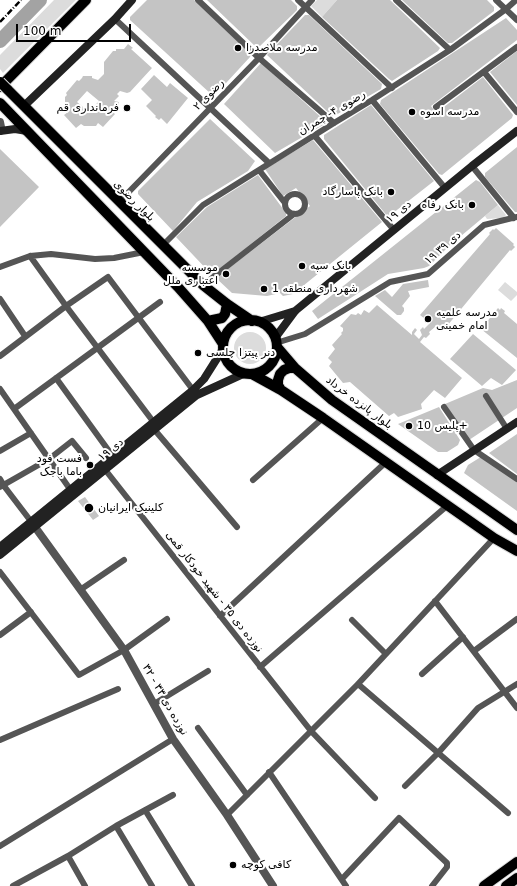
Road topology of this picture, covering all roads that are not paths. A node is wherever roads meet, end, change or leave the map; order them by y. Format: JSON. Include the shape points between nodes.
{"nodes":[{"id":1,"x":86,"y":0,"type":"edge"},
{"id":2,"x":132,"y":0,"type":"edge"},
{"id":3,"x":198,"y":0,"type":"edge"},
{"id":4,"x":298,"y":0,"type":"edge"},
{"id":5,"x":312,"y":0,"type":"edge"},
{"id":6,"x":396,"y":0,"type":"edge"},
{"id":7,"x":496,"y":0,"type":"edge"},
{"id":8,"x":516,"y":0,"type":"edge"},
{"id":9,"x":305,"y":7,"type":"junction"},
{"id":10,"x":506,"y":9,"type":"junction"},
{"id":11,"x":115,"y":19,"type":"junction"},
{"id":12,"x":517,"y":20,"type":"edge"},
{"id":13,"x":517,"y":47,"type":"edge"},
{"id":14,"x":450,"y":50,"type":"junction"},
{"id":15,"x":259,"y":58,"type":"junction"},
{"id":16,"x":484,"y":72,"type":"junction"},
{"id":17,"x":2,"y":86,"type":"edge"},
{"id":18,"x":392,"y":88,"type":"junction"},
{"id":19,"x":372,"y":100,"type":"junction"},
{"id":20,"x":1,"y":105,"type":"edge"},
{"id":21,"x":24,"y":106,"type":"junction"},
{"id":22,"x":436,"y":107,"type":"dead end"},
{"id":23,"x":210,"y":108,"type":"junction"},
{"id":24,"x":517,"y":112,"type":"edge"},
{"id":25,"x":0,"y":122,"type":"edge"},
{"id":26,"x":334,"y":123,"type":"junction"},
{"id":27,"x":0,"y":130,"type":"edge"},
{"id":28,"x":27,"y":131,"type":"junction"},
{"id":29,"x":517,"y":131,"type":"edge"},
{"id":30,"x":314,"y":135,"type":"junction"},
{"id":31,"x":269,"y":163,"type":"junction"},
{"id":32,"x":472,"y":166,"type":"junction"},
{"id":33,"x":259,"y":170,"type":"junction"},
{"id":34,"x":445,"y":188,"type":"junction"},
{"id":35,"x":119,"y":202,"type":"junction"},
{"id":36,"x":285,"y":203,"type":"junction"},
{"id":37,"x":294,"y":214,"type":"junction"},
{"id":38,"x":516,"y":218,"type":"edge"},
{"id":39,"x":394,"y":230,"type":"junction"},
{"id":40,"x":162,"y":246,"type":"junction"},
{"id":41,"x":144,"y":252,"type":"junction"},
{"id":42,"x":30,"y":256,"type":"junction"},
{"id":43,"x":0,"y":267,"type":"edge"},
{"id":44,"x":203,"y":285,"type":"junction"},
{"id":45,"x":0,"y":299,"type":"edge"},
{"id":46,"x":160,"y":302,"type":"dead end"},
{"id":47,"x":227,"y":304,"type":"junction"},
{"id":48,"x":66,"y":306,"type":"junction"},
{"id":49,"x":295,"y":311,"type":"junction"},
{"id":50,"x":138,"y":318,"type":"junction"},
{"id":51,"x":208,"y":320,"type":"junction"},
{"id":52,"x":256,"y":321,"type":"junction"},
{"id":53,"x":26,"y":336,"type":"junction"},
{"id":54,"x":276,"y":343,"type":"junction"},
{"id":55,"x":98,"y":347,"type":"junction"},
{"id":56,"x":223,"y":347,"type":"junction"},
{"id":57,"x":0,"y":356,"type":"edge"},
{"id":58,"x":295,"y":368,"type":"junction"},
{"id":59,"x":248,"y":374,"type":"junction"},
{"id":60,"x":56,"y":378,"type":"junction"},
{"id":61,"x":0,"y":390,"type":"edge"},
{"id":62,"x":193,"y":390,"type":"junction"},
{"id":63,"x":281,"y":390,"type":"junction"},
{"id":64,"x":486,"y":396,"type":"dead end"},
{"id":65,"x":444,"y":407,"type":"dead end"},
{"id":66,"x":14,"y":409,"type":"junction"},
{"id":67,"x":323,"y":418,"type":"junction"},
{"id":68,"x":517,"y":422,"type":"edge"},
{"id":69,"x":154,"y":426,"type":"junction"},
{"id":70,"x":507,"y":429,"type":"junction"},
{"id":71,"x":30,"y":433,"type":"junction"},
{"id":72,"x":474,"y":450,"type":"junction"},
{"id":73,"x":0,"y":451,"type":"edge"},
{"id":74,"x":86,"y":458,"type":"dead end"},
{"id":75,"x":114,"y":458,"type":"junction"},
{"id":76,"x":49,"y":459,"type":"junction"},
{"id":77,"x":386,"y":462,"type":"junction"},
{"id":78,"x":103,"y":467,"type":"junction"},
{"id":79,"x":437,"y":475,"type":"junction"},
{"id":80,"x":0,"y":479,"type":"edge"},
{"id":81,"x":517,"y":479,"type":"edge"},
{"id":82,"x":252,"y":480,"type":"dead end"},
{"id":83,"x":2,"y":487,"type":"edge"},
{"id":84,"x":72,"y":492,"type":"junction"},
{"id":85,"x":448,"y":505,"type":"junction"},
{"id":86,"x":33,"y":524,"type":"junction"},
{"id":87,"x":516,"y":526,"type":"edge"},
{"id":88,"x":237,"y":527,"type":"dead end"},
{"id":89,"x":494,"y":538,"type":"junction"},
{"id":90,"x":0,"y":546,"type":"edge"},
{"id":91,"x":517,"y":551,"type":"edge"},
{"id":92,"x":0,"y":555,"type":"edge"},
{"id":93,"x":517,"y":559,"type":"edge"},
{"id":94,"x":124,"y":560,"type":"dead end"},
{"id":95,"x":0,"y":572,"type":"edge"},
{"id":96,"x":80,"y":590,"type":"junction"},
{"id":97,"x":435,"y":601,"type":"junction"},
{"id":98,"x":31,"y":612,"type":"junction"},
{"id":99,"x":220,"y":616,"type":"junction"},
{"id":100,"x":167,"y":619,"type":"dead end"},
{"id":101,"x":517,"y":619,"type":"edge"},
{"id":102,"x":352,"y":620,"type":"dead end"},
{"id":103,"x":0,"y":635,"type":"edge"},
{"id":104,"x":463,"y":637,"type":"junction"},
{"id":105,"x":124,"y":650,"type":"junction"},
{"id":106,"x":474,"y":651,"type":"junction"},
{"id":107,"x":386,"y":654,"type":"junction"},
{"id":108,"x":260,"y":667,"type":"junction"},
{"id":109,"x":208,"y":672,"type":"dead end"},
{"id":110,"x":422,"y":674,"type":"dead end"},
{"id":111,"x":358,"y":684,"type":"junction"},
{"id":112,"x":517,"y":684,"type":"edge"},
{"id":113,"x":118,"y":689,"type":"dead end"},
{"id":114,"x":505,"y":692,"type":"junction"},
{"id":115,"x":154,"y":704,"type":"junction"},
{"id":116,"x":517,"y":708,"type":"edge"},
{"id":117,"x":198,"y":728,"type":"dead end"},
{"id":118,"x":311,"y":731,"type":"junction"},
{"id":119,"x":173,"y":739,"type":"junction"},
{"id":120,"x":0,"y":740,"type":"edge"},
{"id":121,"x":438,"y":753,"type":"junction"},
{"id":122,"x":270,"y":772,"type":"junction"},
{"id":123,"x":405,"y":786,"type":"dead end"},
{"id":124,"x":173,"y":795,"type":"dead end"},
{"id":125,"x":247,"y":795,"type":"junction"},
{"id":126,"x":375,"y":798,"type":"dead end"},
{"id":127,"x":145,"y":810,"type":"junction"},
{"id":128,"x":508,"y":813,"type":"dead end"},
{"id":129,"x":227,"y":815,"type":"junction"},
{"id":130,"x":116,"y":826,"type":"junction"},
{"id":131,"x":0,"y":846,"type":"edge"},
{"id":132,"x":68,"y":856,"type":"junction"},
{"id":133,"x":517,"y":862,"type":"edge"},
{"id":134,"x":517,"y":878,"type":"edge"},
{"id":135,"x":342,"y":879,"type":"junction"},
{"id":136,"x":13,"y":886,"type":"edge"},
{"id":137,"x":85,"y":886,"type":"edge"},
{"id":138,"x":152,"y":886,"type":"edge"},
{"id":139,"x":192,"y":886,"type":"edge"},
{"id":140,"x":273,"y":886,"type":"edge"},
{"id":141,"x":346,"y":886,"type":"edge"},
{"id":142,"x":432,"y":886,"type":"edge"},
{"id":143,"x":484,"y":886,"type":"edge"},
{"id":144,"x":506,"y":886,"type":"edge"}],
"edges":[{"from":1,"to":17,"type":"main road"},
{"from":2,"to":11,"type":"main road"},
{"from":3,"to":15,"type":"street"},
{"from":4,"to":9,"type":"street"},
{"from":5,"to":9,"type":"street","name":"رضوی ۲"},
{"from":6,"to":14,"type":"street"},
{"from":7,"to":10,"type":"street"},
{"from":8,"to":10,"type":"street","name":"رضوی ۴- چمران"},
{"from":9,"to":15,"type":"street","name":"رضوی ۲"},
{"from":9,"to":18,"type":"street"},
{"from":10,"to":12,"type":"street"},
{"from":10,"to":14,"type":"street","name":"رضوی ۴- چمران"},
{"from":11,"to":21,"type":"main road"},
{"from":11,"to":23,"type":"street"},
{"from":13,"to":16,"type":"street"},
{"from":14,"to":18,"type":"street","name":"رضوی ۴- چمران"},
{"from":15,"to":23,"type":"street","name":"رضوی ۲"},
{"from":15,"to":26,"type":"street"},
{"from":16,"to":22,"type":"street"},
{"from":16,"to":24,"type":"street"},
{"from":17,"to":21,"type":"main road","name":"بلوار رضوی"},
{"from":18,"to":19,"type":"street","name":"رضوی ۴- چمران"},
{"from":19,"to":26,"type":"street","name":"رضوی ۴- چمران"},
{"from":19,"to":34,"type":"street"},
{"from":20,"to":28,"type":"main road"},
{"from":21,"to":35,"type":"main road","name":"بلوار رضوی"},
{"from":23,"to":31,"type":"street"},
{"from":23,"to":35,"type":"street","name":"رضوی ۲"},
{"from":25,"to":27,"type":"street"},
{"from":26,"to":30,"type":"street","name":"رضوی ۴- چمران"},
{"from":27,"to":28,"type":"main road"},
{"from":28,"to":41,"type":"main road"},
{"from":29,"to":32,"type":"main road","name":"۱۹ دی"},
{"from":30,"to":31,"type":"street","name":"رضوی ۴- چمران"},
{"from":30,"to":39,"type":"street"},
{"from":31,"to":33,"type":"street","name":"رضوی ۴- چمران"},
{"from":32,"to":34,"type":"main road","name":"۱۹ دی"},
{"from":32,"to":38,"type":"street"},
{"from":33,"to":36,"type":"street"},
{"from":33,"to":40,"type":"street","name":"رضوی ۴- چمران","via":[[203,205]]},
{"from":34,"to":39,"type":"main road","name":"۱۹ دی"},
{"from":35,"to":40,"type":"main road","name":"بلوار رضوی"},
{"from":36,"to":37,"type":"street","via":[[289,212]]},
{"from":36,"to":37,"type":"street","via":[[292,195],[302,198],[304,209]]},
{"from":37,"to":44,"type":"street"},
{"from":38,"to":54,"type":"street","name":"۱۹ دی ۳۹","via":[[484,225],[428,274],[390,282],[305,334]]},
{"from":39,"to":49,"type":"main road","name":"۱۹ دی"},
{"from":40,"to":44,"type":"main road","name":"بلوار رضوی"},
{"from":41,"to":42,"type":"street","via":[[114,258],[51,254]]},
{"from":41,"to":51,"type":"main road"},
{"from":42,"to":43,"type":"street"},
{"from":42,"to":48,"type":"street"},
{"from":44,"to":47,"type":"main road","name":"بلوار رضوی"},
{"from":45,"to":53,"type":"street"},
{"from":46,"to":50,"type":"street"},
{"from":47,"to":51,"type":"main road","via":[[222,318]]},
{"from":47,"to":52,"type":"main road","name":"بلوار رضوی"},
{"from":48,"to":50,"type":"street","via":[[108,277]]},
{"from":48,"to":53,"type":"street"},
{"from":48,"to":55,"type":"street"},
{"from":49,"to":52,"type":"main road"},
{"from":49,"to":54,"type":"main road"},
{"from":50,"to":55,"type":"street"},
{"from":50,"to":62,"type":"street"},
{"from":51,"to":56,"type":"main road"},
{"from":52,"to":54,"type":"main road","via":[[272,331]]},
{"from":52,"to":56,"type":"main road","via":[[242,322],[233,327],[226,334]]},
{"from":53,"to":57,"type":"street"},
{"from":54,"to":58,"type":"main road","name":"بلوار پانزده خرداد"},
{"from":54,"to":59,"type":"main road","via":[[273,362],[260,372]]},
{"from":55,"to":60,"type":"street"},
{"from":55,"to":69,"type":"street"},
{"from":56,"to":59,"type":"main road","via":[[226,360],[233,369]]},
{"from":56,"to":62,"type":"main road","name":"۱۹ دی","via":[[204,379]]},
{"from":58,"to":63,"type":"main road","via":[[289,368],[280,374],[278,385]]},
{"from":58,"to":79,"type":"main road","name":"بلوار پانزده خرداد","via":[[332,400]]},
{"from":59,"to":63,"type":"main road"},
{"from":59,"to":69,"type":"main road","name":"۱۹ دی","via":[[197,395]]},
{"from":60,"to":66,"type":"street"},
{"from":60,"to":75,"type":"street"},
{"from":61,"to":66,"type":"street"},
{"from":62,"to":69,"type":"main road","name":"۱۹ دی"},
{"from":63,"to":67,"type":"main road"},
{"from":64,"to":70,"type":"street"},
{"from":65,"to":72,"type":"street"},
{"from":66,"to":71,"type":"street"},
{"from":67,"to":77,"type":"main road"},
{"from":67,"to":82,"type":"street"},
{"from":68,"to":70,"type":"main road"},
{"from":69,"to":75,"type":"main road","name":"۱۹ دی"},
{"from":69,"to":88,"type":"street"},
{"from":70,"to":72,"type":"main road"},
{"from":71,"to":73,"type":"street"},
{"from":71,"to":76,"type":"street"},
{"from":72,"to":79,"type":"main road"},
{"from":72,"to":81,"type":"street"},
{"from":74,"to":76,"type":"street","via":[[72,441]]},
{"from":75,"to":78,"type":"main road","name":"۱۹ دی"},
{"from":76,"to":83,"type":"street"},
{"from":76,"to":84,"type":"street"},
{"from":77,"to":85,"type":"main road"},
{"from":77,"to":99,"type":"street"},
{"from":78,"to":84,"type":"main road","name":"۱۹ دی"},
{"from":78,"to":99,"type":"street","name":"نوزده دی ۳۵ - شهید خودکار قمی"},
{"from":79,"to":87,"type":"main road","name":"بلوار پانزده خرداد"},
{"from":80,"to":83,"type":"street"},
{"from":83,"to":86,"type":"street"},
{"from":84,"to":86,"type":"main road","name":"۱۹ دی"},
{"from":85,"to":89,"type":"main road"},
{"from":85,"to":108,"type":"street"},
{"from":86,"to":90,"type":"main road","name":"۱۹ دی"},
{"from":86,"to":92,"type":"main road","name":"۱۹ دی"},
{"from":86,"to":96,"type":"street","name":"۳۲ - نوزده دی ۳۳"},
{"from":89,"to":91,"type":"main road"},
{"from":89,"to":93,"type":"main road"},
{"from":89,"to":97,"type":"street"},
{"from":94,"to":96,"type":"street"},
{"from":95,"to":98,"type":"street"},
{"from":96,"to":105,"type":"street","name":"۳۲ - نوزده دی ۳۳"},
{"from":97,"to":104,"type":"street"},
{"from":97,"to":107,"type":"street"},
{"from":98,"to":103,"type":"street"},
{"from":98,"to":105,"type":"street","via":[[79,675]]},
{"from":99,"to":108,"type":"street","name":"نوزده دی ۳۵ - شهید خودکار قمی"},
{"from":100,"to":105,"type":"street"},
{"from":101,"to":106,"type":"street"},
{"from":102,"to":107,"type":"street"},
{"from":104,"to":106,"type":"street"},
{"from":104,"to":110,"type":"street"},
{"from":105,"to":115,"type":"street","name":"۳۲ - نوزده دی ۳۳"},
{"from":106,"to":114,"type":"street"},
{"from":107,"to":111,"type":"street"},
{"from":108,"to":118,"type":"street","name":"نوزده دی ۳۵ - شهید خودکار قمی"},
{"from":109,"to":115,"type":"street"},
{"from":111,"to":118,"type":"street"},
{"from":111,"to":121,"type":"street"},
{"from":112,"to":114,"type":"street"},
{"from":113,"to":120,"type":"street"},
{"from":114,"to":116,"type":"street"},
{"from":114,"to":121,"type":"street","via":[[478,708]]},
{"from":115,"to":119,"type":"street","name":"۳۲ - نوزده دی ۳۳"},
{"from":117,"to":125,"type":"street"},
{"from":118,"to":122,"type":"street"},
{"from":118,"to":126,"type":"street","name":"نوزده دی ۳۵ - شهید خودکار قمی"},
{"from":119,"to":129,"type":"street","name":"۳۲ - نوزده دی ۳۳"},
{"from":119,"to":131,"type":"street"},
{"from":121,"to":123,"type":"street"},
{"from":121,"to":128,"type":"street"},
{"from":122,"to":125,"type":"street"},
{"from":122,"to":135,"type":"street"},
{"from":124,"to":127,"type":"street"},
{"from":125,"to":129,"type":"street"},
{"from":127,"to":130,"type":"street"},
{"from":127,"to":139,"type":"street"},
{"from":129,"to":140,"type":"street","name":"۳۲ - نوزده دی ۳۳"},
{"from":130,"to":132,"type":"street"},
{"from":130,"to":138,"type":"street"},
{"from":132,"to":136,"type":"street"},
{"from":132,"to":137,"type":"street"},
{"from":133,"to":143,"type":"main road"},
{"from":134,"to":144,"type":"main road"},
{"from":135,"to":141,"type":"street"},
{"from":135,"to":142,"type":"street","via":[[399,818],[448,865]]}]}
